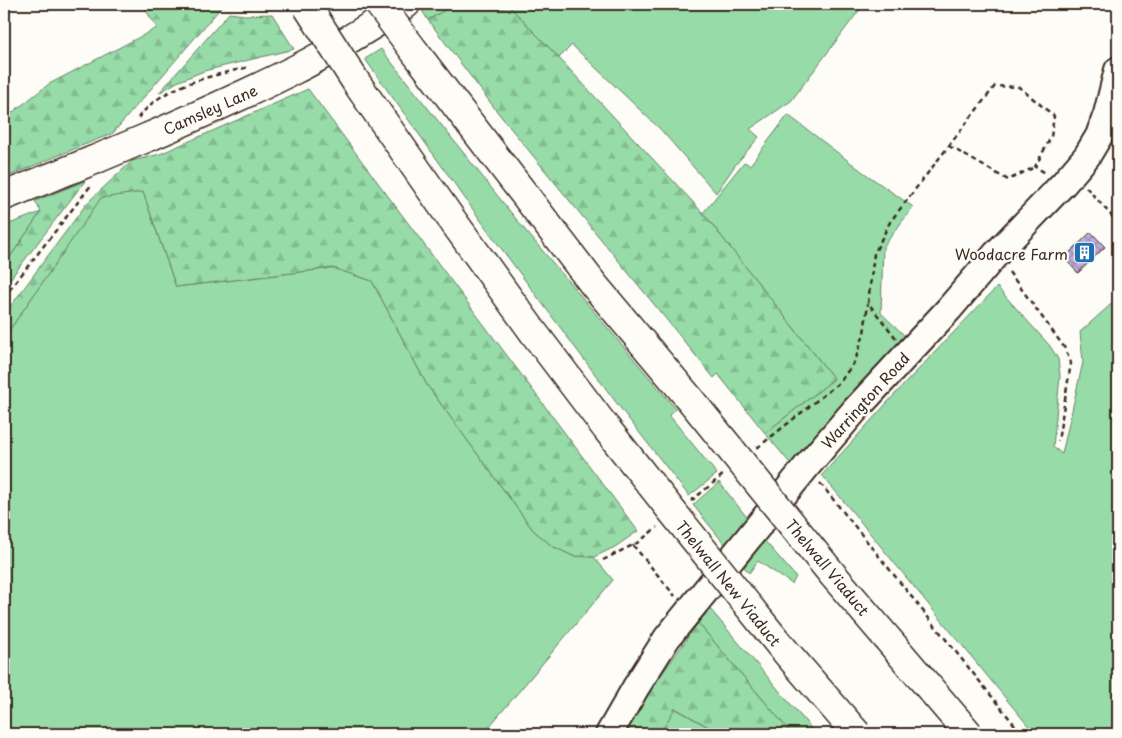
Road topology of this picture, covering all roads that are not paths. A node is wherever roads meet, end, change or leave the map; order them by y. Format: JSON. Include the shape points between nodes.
{"nodes":[{"id":1,"x":379,"y":4,"type":"edge"},
{"id":2,"x":406,"y":4,"type":"edge"},
{"id":3,"x":306,"y":5,"type":"edge"},
{"id":4,"x":1118,"y":70,"type":"edge"},
{"id":5,"x":4,"y":196,"type":"edge"},
{"id":6,"x":608,"y":734,"type":"edge"},
{"id":7,"x":857,"y":734,"type":"edge"},
{"id":8,"x":968,"y":734,"type":"edge"}],
"edges":[{"from":1,"to":8,"type":"main road","name":"Thelwall Viaduct","bridge":true,"via":[[594,285]]},
{"from":2,"to":5,"type":"main road","name":"Camsley Lane","bridge":true,"via":[[295,70],[150,136]]},
{"from":3,"to":7,"type":"main road","name":"Thelwall New Viaduct","bridge":true,"via":[[450,217],[606,428],[779,644]]},
{"from":4,"to":6,"type":"street","name":"Warrington Road","via":[[1108,114],[1087,156],[807,466],[667,638]]}]}
